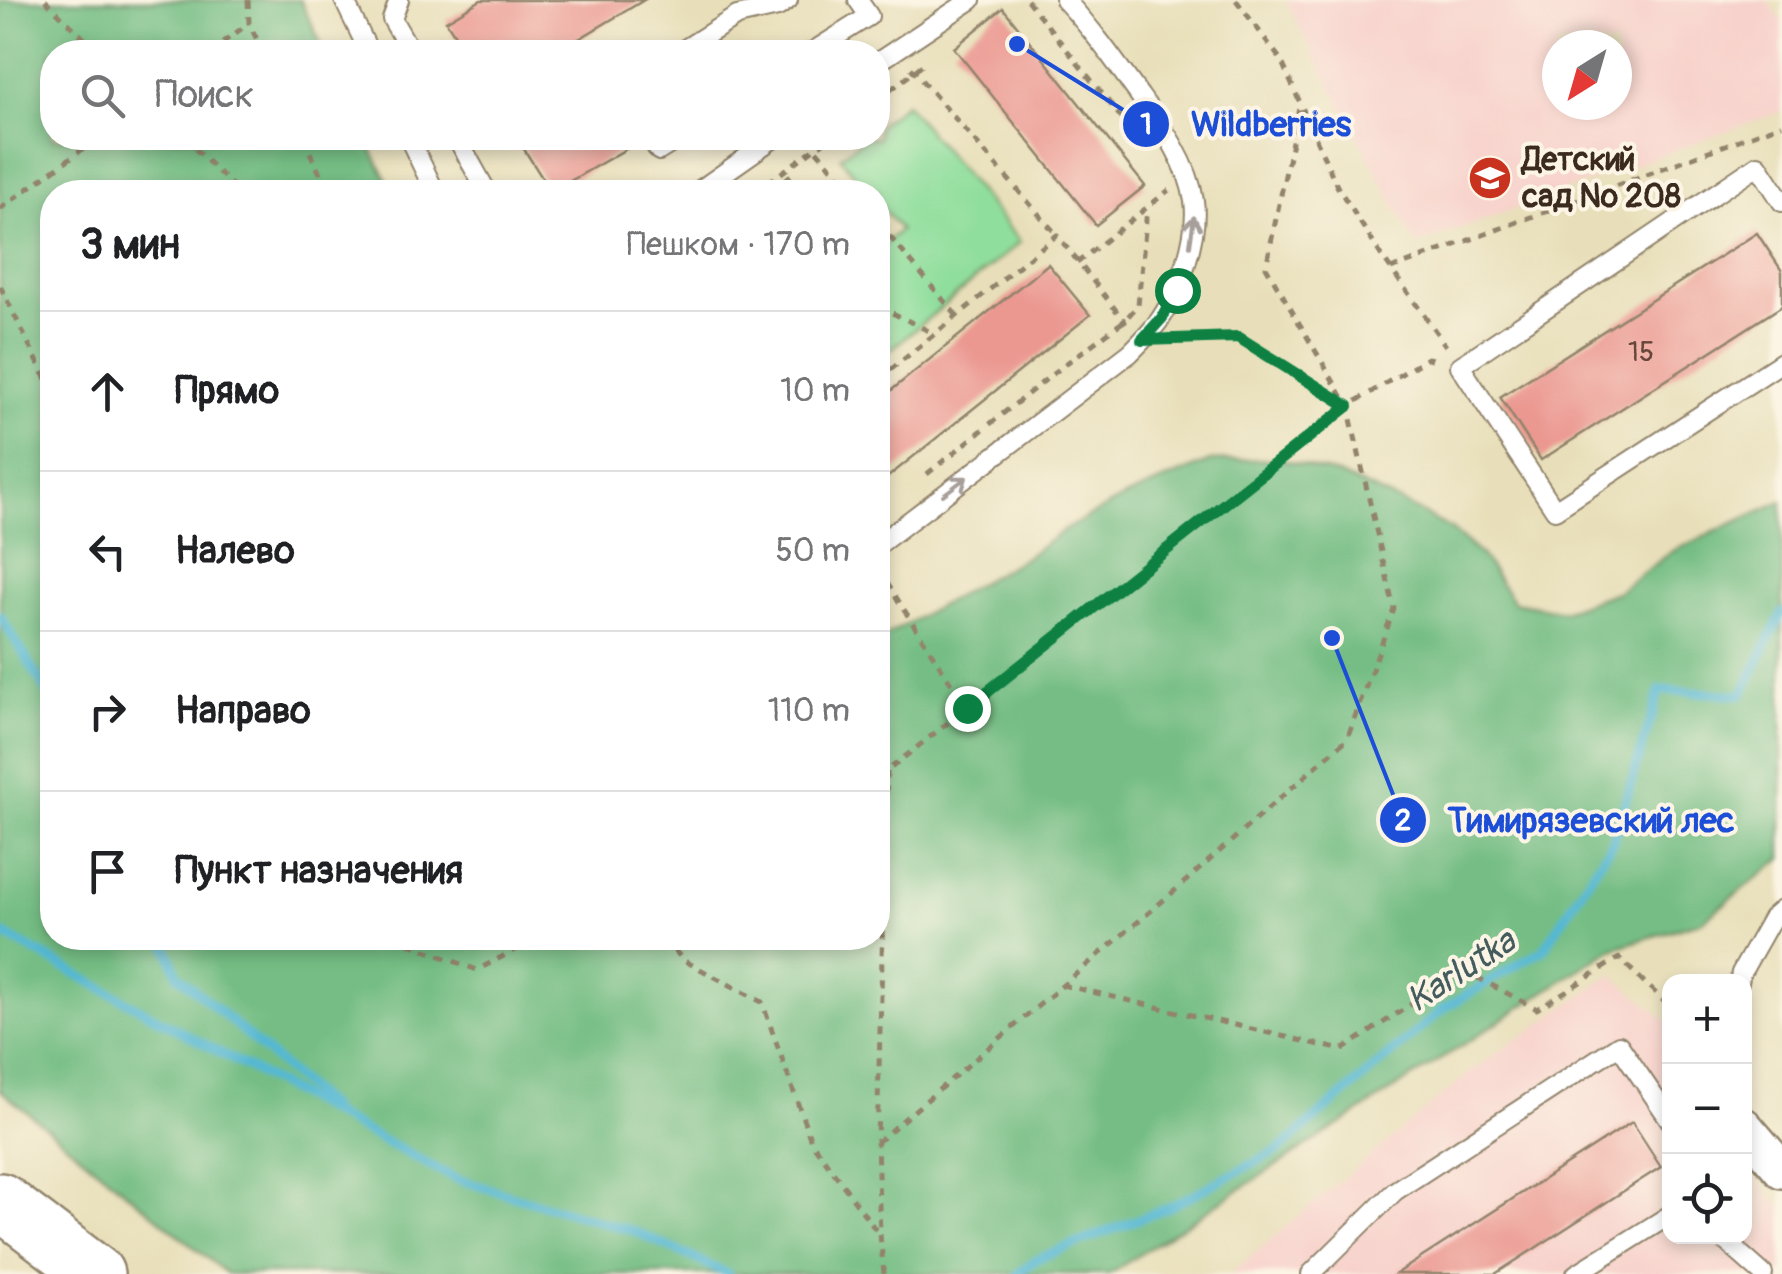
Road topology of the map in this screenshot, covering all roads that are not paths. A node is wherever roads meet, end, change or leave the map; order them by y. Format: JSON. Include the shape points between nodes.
{"nodes":[{"id":1,"x":344,"y":0,"type":"edge"},
{"id":2,"x":398,"y":0,"type":"edge"},
{"id":3,"x":788,"y":0,"type":"edge"},
{"id":4,"x":858,"y":0,"type":"edge"},
{"id":5,"x":971,"y":0,"type":"edge"},
{"id":6,"x":1066,"y":0,"type":"edge"},
{"id":7,"x":363,"y":40,"type":"edge"},
{"id":8,"x":404,"y":40,"type":"edge"},
{"id":9,"x":699,"y":40,"type":"edge"},
{"id":10,"x":831,"y":40,"type":"edge"},
{"id":11,"x":890,"y":53,"type":"edge"},
{"id":12,"x":415,"y":150,"type":"edge"},
{"id":13,"x":464,"y":150,"type":"edge"},
{"id":14,"x":757,"y":150,"type":"edge"},
{"id":15,"x":429,"y":180,"type":"edge"},
{"id":16,"x":481,"y":180,"type":"edge"},
{"id":17,"x":714,"y":180,"type":"edge"},
{"id":18,"x":1782,"y":202,"type":"edge"},
{"id":19,"x":1782,"y":362,"type":"edge"},
{"id":20,"x":890,"y":536,"type":"edge"},
{"id":21,"x":1782,"y":909,"type":"edge"},
{"id":22,"x":1741,"y":974,"type":"edge"},
{"id":23,"x":1662,"y":1108,"type":"edge"},
{"id":24,"x":1752,"y":1135,"type":"edge"},
{"id":25,"x":1782,"y":1170,"type":"edge"},
{"id":26,"x":0,"y":1201,"type":"edge"},
{"id":27,"x":1662,"y":1220,"type":"edge"},
{"id":28,"x":1729,"y":1244,"type":"edge"},
{"id":29,"x":96,"y":1274,"type":"edge"},
{"id":30,"x":1311,"y":1274,"type":"edge"},
{"id":31,"x":1576,"y":1274,"type":"edge"},
{"id":32,"x":1763,"y":1274,"type":"edge"}],
"edges":[{"from":1,"to":7,"type":"lane"},
{"from":2,"to":8,"type":"lane","via":[[392,19]]},
{"from":3,"to":9,"type":"lane","via":[[737,16]]},
{"from":4,"to":10,"type":"lane","via":[[868,16]]},
{"from":5,"to":11,"type":"lane"},
{"from":20,"to":6,"type":"lane","one_way":true,"via":[[1130,353],[1177,290],[1194,230],[1185,172],[1170,139]]},
{"from":12,"to":15,"type":"lane"},
{"from":13,"to":16,"type":"lane"},
{"from":14,"to":17,"type":"lane"},
{"from":18,"to":19,"type":"lane","via":[[1758,165],[1460,366],[1555,510]]},
{"from":21,"to":22,"type":"lane"},
{"from":23,"to":30,"type":"lane","via":[[1619,1046],[1395,1192]]},
{"from":24,"to":25,"type":"street"},
{"from":26,"to":29,"type":"main road"},
{"from":27,"to":31,"type":"lane"},
{"from":28,"to":32,"type":"lane"}]}
